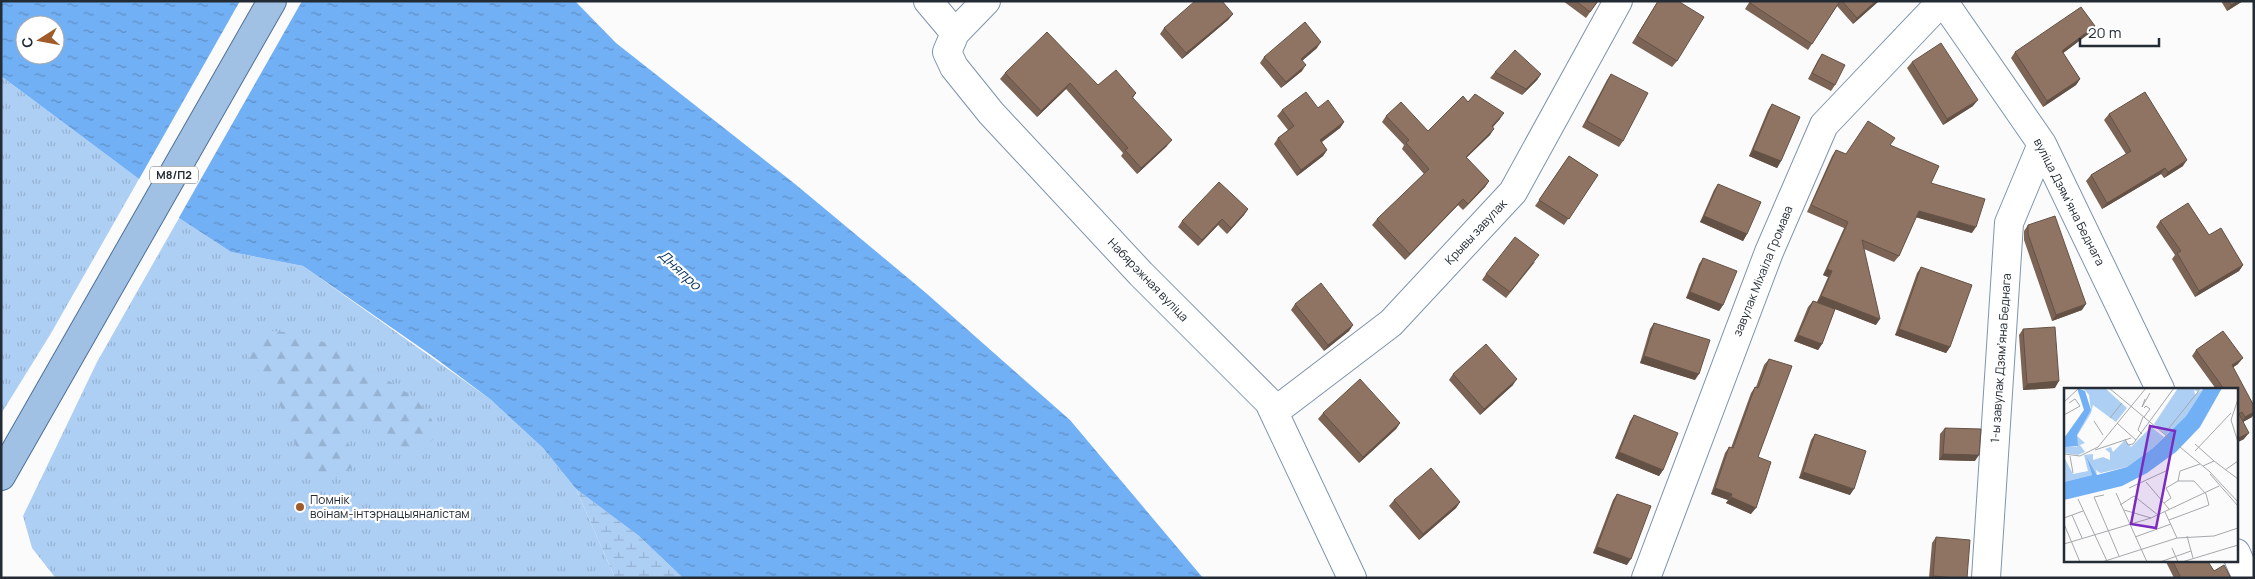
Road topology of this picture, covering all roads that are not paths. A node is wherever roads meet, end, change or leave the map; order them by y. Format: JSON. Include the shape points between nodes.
{"nodes":[{"id":1,"x":272,"y":1,"type":"edge"},
{"id":2,"x":928,"y":1,"type":"edge"},
{"id":3,"x":986,"y":1,"type":"edge"},
{"id":4,"x":1618,"y":1,"type":"edge"},
{"id":5,"x":1942,"y":1,"type":"edge"},
{"id":6,"x":955,"y":33,"type":"junction"},
{"id":7,"x":2042,"y":144,"type":"junction"},
{"id":8,"x":2160,"y":388,"type":"edge"},
{"id":9,"x":1274,"y":412,"type":"junction"},
{"id":10,"x":1,"y":476,"type":"edge"},
{"id":11,"x":2238,"y":558,"type":"edge"},
{"id":12,"x":1352,"y":578,"type":"edge"},
{"id":13,"x":1646,"y":578,"type":"edge"},
{"id":14,"x":1986,"y":578,"type":"edge"},
{"id":15,"x":2248,"y":578,"type":"edge"}],
"edges":[{"from":1,"to":10,"type":"main road","number":"М8/П2"},
{"from":2,"to":6,"type":"street"},
{"from":3,"to":6,"type":"street"},
{"from":4,"to":9,"type":"street","name":"Крывы завулак","via":[[1513,192],[1391,323]]},
{"from":5,"to":7,"type":"street","name":"вуліца Дзямʼяна Беднага"},
{"from":5,"to":13,"type":"street","name":"завулак Міхаіла Громава","via":[[1824,125],[1769,252]]},
{"from":6,"to":9,"type":"street","name":"Набярэжная вуліца","via":[[947,52],[954,67],[991,114],[1141,274],[1269,402]]},
{"from":7,"to":8,"type":"street","name":"вуліца Дзямʼяна Беднага"},
{"from":7,"to":14,"type":"street","name":"1-ы завулак Дзямʼяна Беднага","via":[[2009,222]]},
{"from":9,"to":12,"type":"street","name":"Набярэжная вуліца"},
{"from":11,"to":15,"type":"street"}]}
